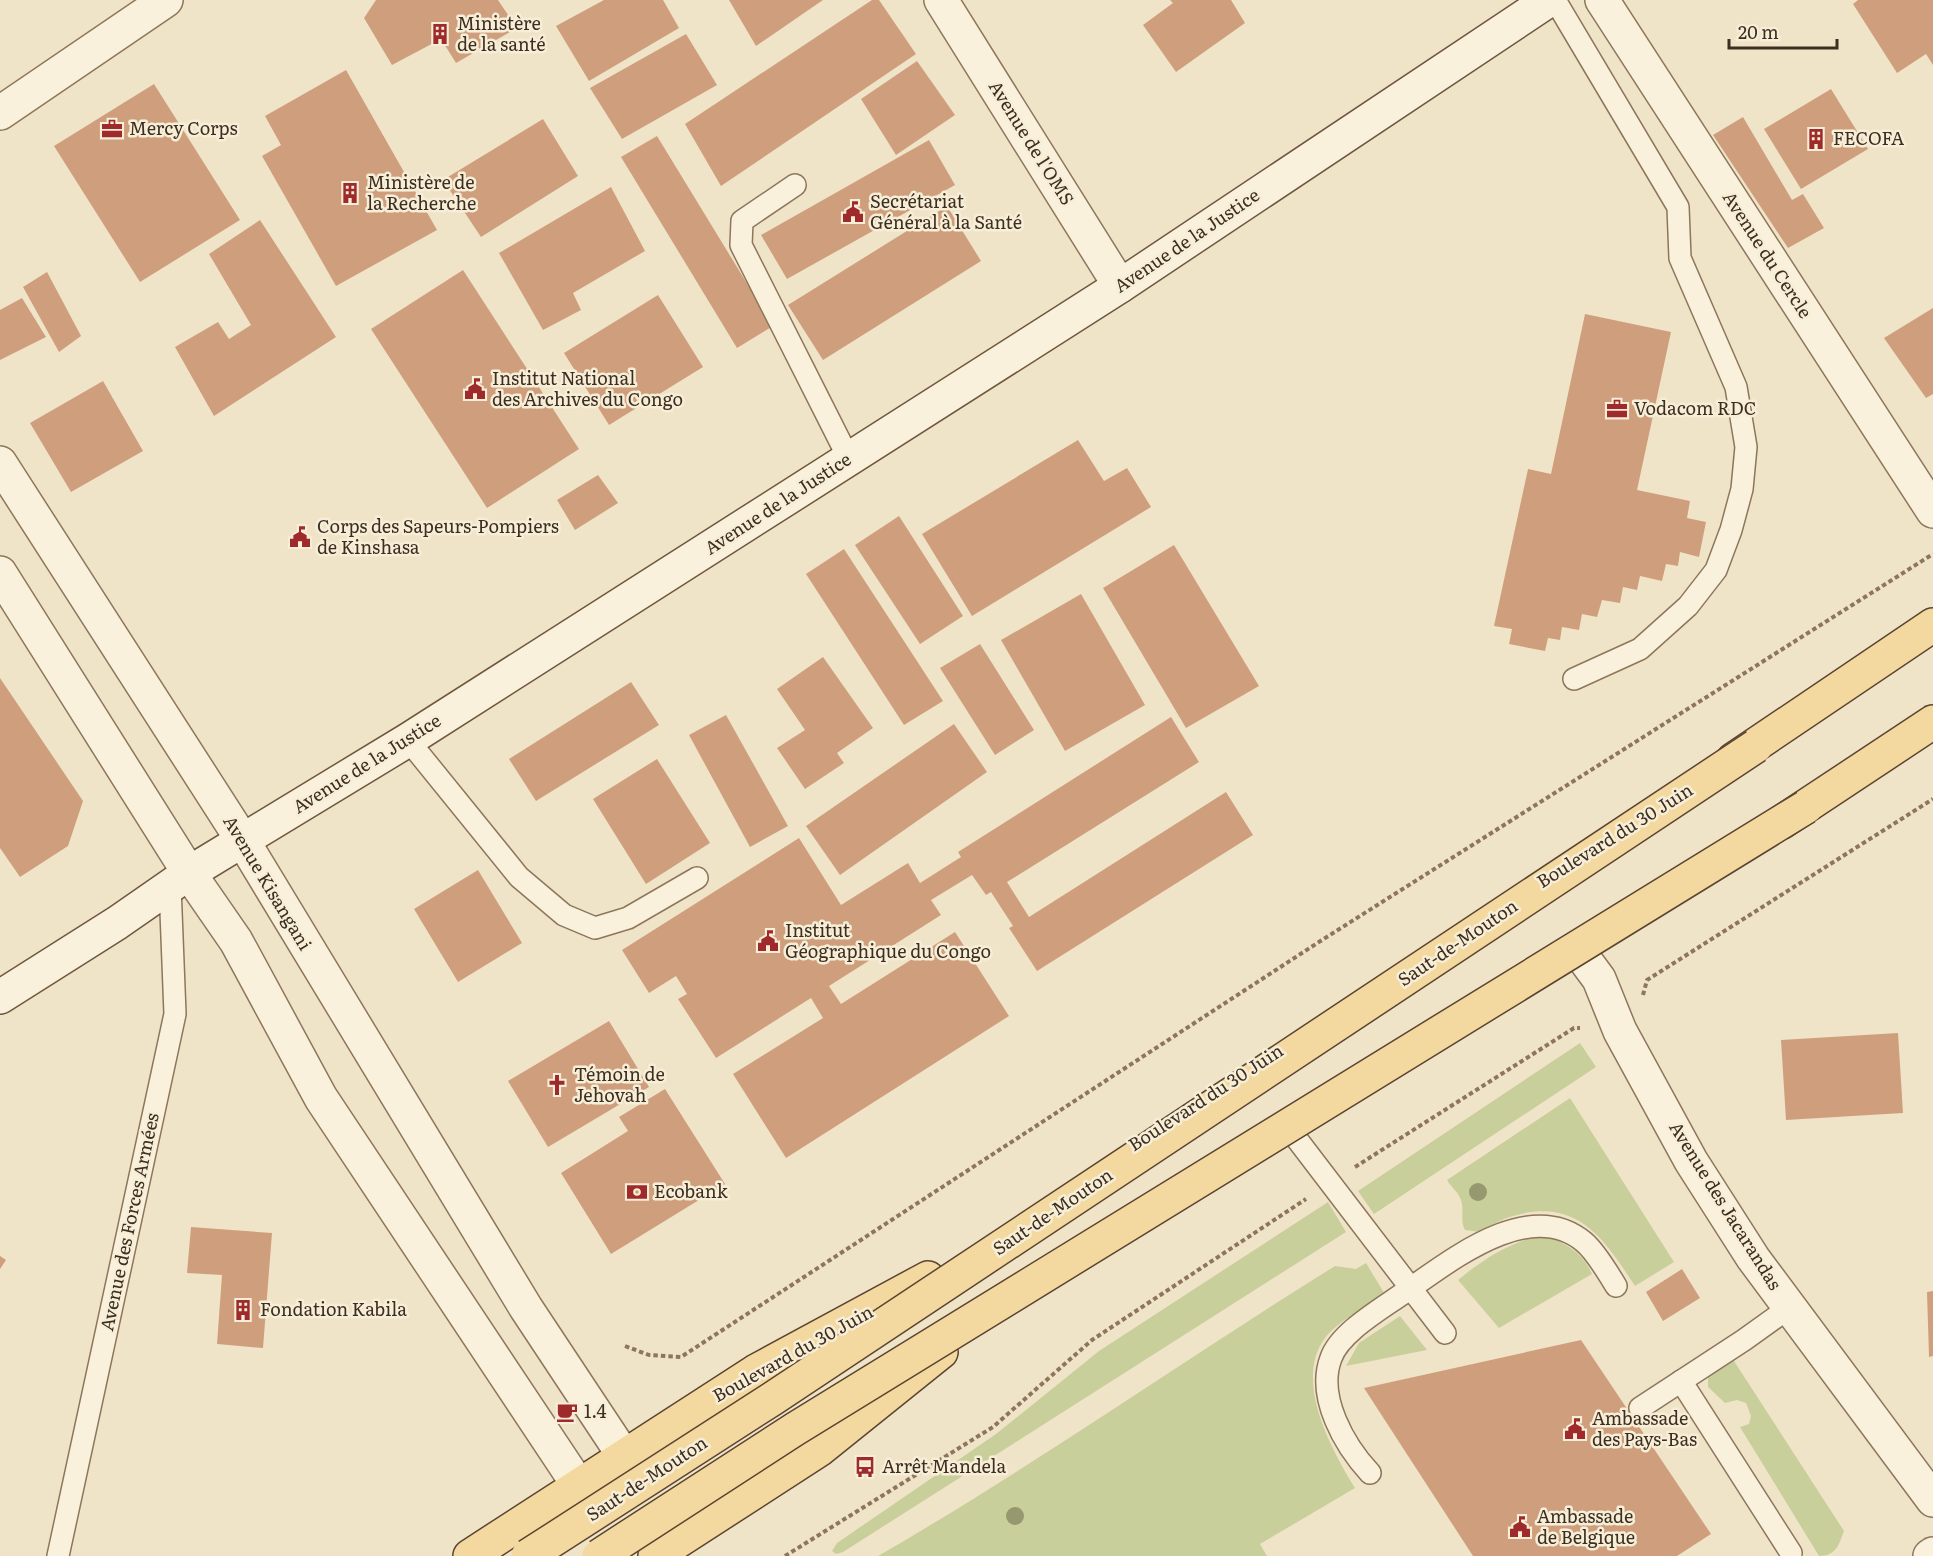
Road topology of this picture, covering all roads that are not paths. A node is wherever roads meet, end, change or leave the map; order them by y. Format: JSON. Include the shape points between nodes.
{"nodes":[{"id":1,"x":166,"y":0,"type":"edge"},
{"id":2,"x":941,"y":0,"type":"edge"},
{"id":3,"x":1549,"y":0,"type":"edge"},
{"id":4,"x":1555,"y":0,"type":"edge"},
{"id":5,"x":1602,"y":0,"type":"edge"},
{"id":6,"x":0,"y":113,"type":"edge"},
{"id":7,"x":795,"y":184,"type":"dead end"},
{"id":8,"x":1120,"y":286,"type":"junction"},
{"id":9,"x":849,"y":459,"type":"junction"},
{"id":10,"x":0,"y":463,"type":"edge"},
{"id":11,"x":1933,"y":510,"type":"edge"},
{"id":12,"x":0,"y":573,"type":"edge"},
{"id":13,"x":1933,"y":625,"type":"edge"},
{"id":14,"x":1574,"y":679,"type":"dead end"},
{"id":15,"x":1933,"y":722,"type":"edge"},
{"id":16,"x":408,"y":740,"type":"junction"},
{"id":17,"x":1756,"y":746,"type":"junction"},
{"id":18,"x":1806,"y":807,"type":"junction"},
{"id":19,"x":243,"y":842,"type":"junction"},
{"id":20,"x":697,"y":878,"type":"dead end"},
{"id":21,"x":179,"y":879,"type":"junction"},
{"id":22,"x":1582,"y":956,"type":"junction"},
{"id":23,"x":0,"y":998,"type":"edge"},
{"id":24,"x":1293,"y":1134,"type":"junction"},
{"id":25,"x":1616,"y":1286,"type":"dead end"},
{"id":26,"x":1410,"y":1289,"type":"junction"},
{"id":27,"x":1790,"y":1307,"type":"junction"},
{"id":28,"x":1445,"y":1332,"type":"dead end"},
{"id":29,"x":756,"y":1371,"type":"junction"},
{"id":30,"x":1681,"y":1381,"type":"junction"},
{"id":31,"x":1640,"y":1408,"type":"dead end"},
{"id":32,"x":819,"y":1450,"type":"junction"},
{"id":33,"x":624,"y":1456,"type":"junction"},
{"id":34,"x":1371,"y":1473,"type":"dead end"},
{"id":35,"x":579,"y":1486,"type":"junction"},
{"id":36,"x":1933,"y":1500,"type":"edge"},
{"id":37,"x":689,"y":1546,"type":"edge"},
{"id":38,"x":1791,"y":1552,"type":"dead end"},
{"id":39,"x":58,"y":1556,"type":"edge"},
{"id":40,"x":470,"y":1556,"type":"edge"},
{"id":41,"x":528,"y":1556,"type":"edge"},
{"id":42,"x":599,"y":1556,"type":"edge"},
{"id":43,"x":627,"y":1556,"type":"edge"},
{"id":44,"x":655,"y":1556,"type":"edge"}],
"edges":[{"from":1,"to":6,"type":"street"},
{"from":2,"to":8,"type":"street","name":"Avenue de l'OMS"},
{"from":3,"to":8,"type":"street","name":"Avenue de la Justice"},
{"from":4,"to":14,"type":"lane","via":[[1678,207],[1680,258],[1736,387],[1746,447],[1742,489],[1716,570],[1688,606],[1640,649]]},
{"from":5,"to":11,"type":"street","name":"Avenue du Cercle"},
{"from":7,"to":9,"type":"lane","via":[[742,221],[741,245]]},
{"from":8,"to":9,"type":"street","name":"Avenue de la Justice"},
{"from":9,"to":16,"type":"street","name":"Avenue de la Justice"},
{"from":10,"to":19,"type":"street","name":"Avenue Kisangani"},
{"from":12,"to":21,"type":"street"},
{"from":13,"to":17,"type":"main road","name":"Boulevard du 30 Juin"},
{"from":15,"to":18,"type":"main road"},
{"from":16,"to":19,"type":"street","name":"Avenue de la Justice"},
{"from":16,"to":20,"type":"lane","via":[[519,877],[564,915],[595,928],[628,918]]},
{"from":17,"to":29,"type":"main road","name":"Boulevard du 30 Juin","via":[[906,1292]]},
{"from":17,"to":41,"type":"main road","name":"Saut-de-Mouton","bridge":true},
{"from":18,"to":22,"type":"main road"},
{"from":18,"to":42,"type":"main road","bridge":true,"via":[[795,1429]]},
{"from":19,"to":21,"type":"street","name":"Avenue de la Justice"},
{"from":19,"to":33,"type":"street","name":"Avenue Kisangani","via":[[526,1308]]},
{"from":21,"to":23,"type":"street","name":"Avenue de la Justice"},
{"from":21,"to":35,"type":"street","via":[[236,941],[321,1098]]},
{"from":21,"to":39,"type":"lane","name":"Avenue des Forces Armées","via":[[175,1014]]},
{"from":22,"to":24,"type":"main road"},
{"from":22,"to":27,"type":"street","name":"Avenue des Jacarandas","via":[[1599,979],[1620,1031],[1692,1161],[1753,1258]]},
{"from":24,"to":26,"type":"lane"},
{"from":24,"to":32,"type":"main road","via":[[942,1352]]},
{"from":25,"to":26,"type":"lane","via":[[1585,1242],[1556,1229],[1527,1227],[1477,1244]]},
{"from":26,"to":28,"type":"lane"},
{"from":26,"to":34,"type":"lane","via":[[1366,1319],[1343,1340],[1331,1358],[1326,1390],[1355,1457]]},
{"from":27,"to":30,"type":"lane"},
{"from":27,"to":36,"type":"street","name":"Avenue des Jacarandas"},
{"from":29,"to":32,"type":"main road","via":[[736,1397],[732,1412],[735,1427],[752,1453],[772,1463]]},
{"from":29,"to":33,"type":"main road","name":"Boulevard du 30 Juin"},
{"from":30,"to":31,"type":"lane"},
{"from":30,"to":38,"type":"lane"},
{"from":32,"to":37,"type":"main road"},
{"from":33,"to":35,"type":"main road","name":"Boulevard du 30 Juin"},
{"from":33,"to":37,"type":"main road"},
{"from":35,"to":40,"type":"main road","name":"Boulevard du 30 Juin"},
{"from":35,"to":43,"type":"main road"},
{"from":37,"to":44,"type":"main road"}]}
